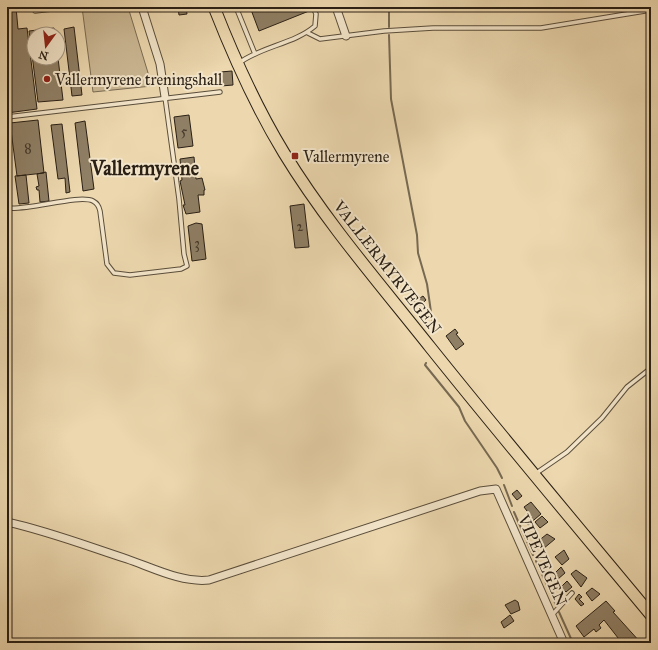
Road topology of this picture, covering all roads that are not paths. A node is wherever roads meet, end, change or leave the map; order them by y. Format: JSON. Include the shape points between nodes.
{"nodes":[{"id":1,"x":69,"y":7,"type":"edge"},
{"id":2,"x":142,"y":7,"type":"edge"},
{"id":3,"x":214,"y":7,"type":"edge"},
{"id":4,"x":236,"y":7,"type":"edge"},
{"id":5,"x":313,"y":7,"type":"edge"},
{"id":6,"x":336,"y":7,"type":"edge"},
{"id":7,"x":651,"y":10,"type":"edge"},
{"id":8,"x":35,"y":11,"type":"dead end"},
{"id":9,"x":308,"y":33,"type":"junction"},
{"id":10,"x":346,"y":36,"type":"junction"},
{"id":11,"x":255,"y":54,"type":"junction"},
{"id":12,"x":238,"y":64,"type":"junction"},
{"id":13,"x":220,"y":92,"type":"dead end"},
{"id":14,"x":165,"y":97,"type":"junction"},
{"id":15,"x":7,"y":118,"type":"edge"},
{"id":16,"x":7,"y":208,"type":"edge"},
{"id":17,"x":651,"y":368,"type":"edge"},
{"id":18,"x":534,"y":474,"type":"junction"},
{"id":19,"x":7,"y":522,"type":"edge"},
{"id":20,"x":572,"y":593,"type":"dead end"},
{"id":21,"x":552,"y":615,"type":"junction"},
{"id":22,"x":651,"y":615,"type":"edge"},
{"id":23,"x":564,"y":643,"type":"edge"}],
"edges":[{"from":1,"to":8,"type":"lane"},
{"from":2,"to":14,"type":"street","via":[[160,64]]},
{"from":3,"to":12,"type":"main road","name":"VALLERMYRVEGEN"},
{"from":4,"to":11,"type":"lane"},
{"from":5,"to":9,"type":"lane","via":[[316,14],[315,26]]},
{"from":6,"to":10,"type":"street"},
{"from":7,"to":10,"type":"lane","via":[[541,28],[433,28]]},
{"from":9,"to":10,"type":"lane","via":[[320,39]]},
{"from":9,"to":11,"type":"lane"},
{"from":11,"to":12,"type":"lane"},
{"from":12,"to":18,"type":"main road","name":"VALLERMYRVEGEN","via":[[271,131],[315,199]]},
{"from":13,"to":14,"type":"lane"},
{"from":14,"to":15,"type":"lane"},
{"from":14,"to":16,"type":"lane","via":[[187,266],[181,269],[130,275],[114,273],[107,264],[100,210],[98,204],[91,200]]},
{"from":17,"to":18,"type":"lane","via":[[627,387],[602,418],[567,452]]},
{"from":18,"to":22,"type":"main road","name":"VALLERMYRVEGEN"},
{"from":19,"to":21,"type":"street","name":"VIPEVEGEN","via":[[57,535],[166,573],[197,581],[209,580],[480,491],[496,489]]},
{"from":20,"to":21,"type":"lane"},
{"from":21,"to":23,"type":"street","name":"VIPEVEGEN"}]}
